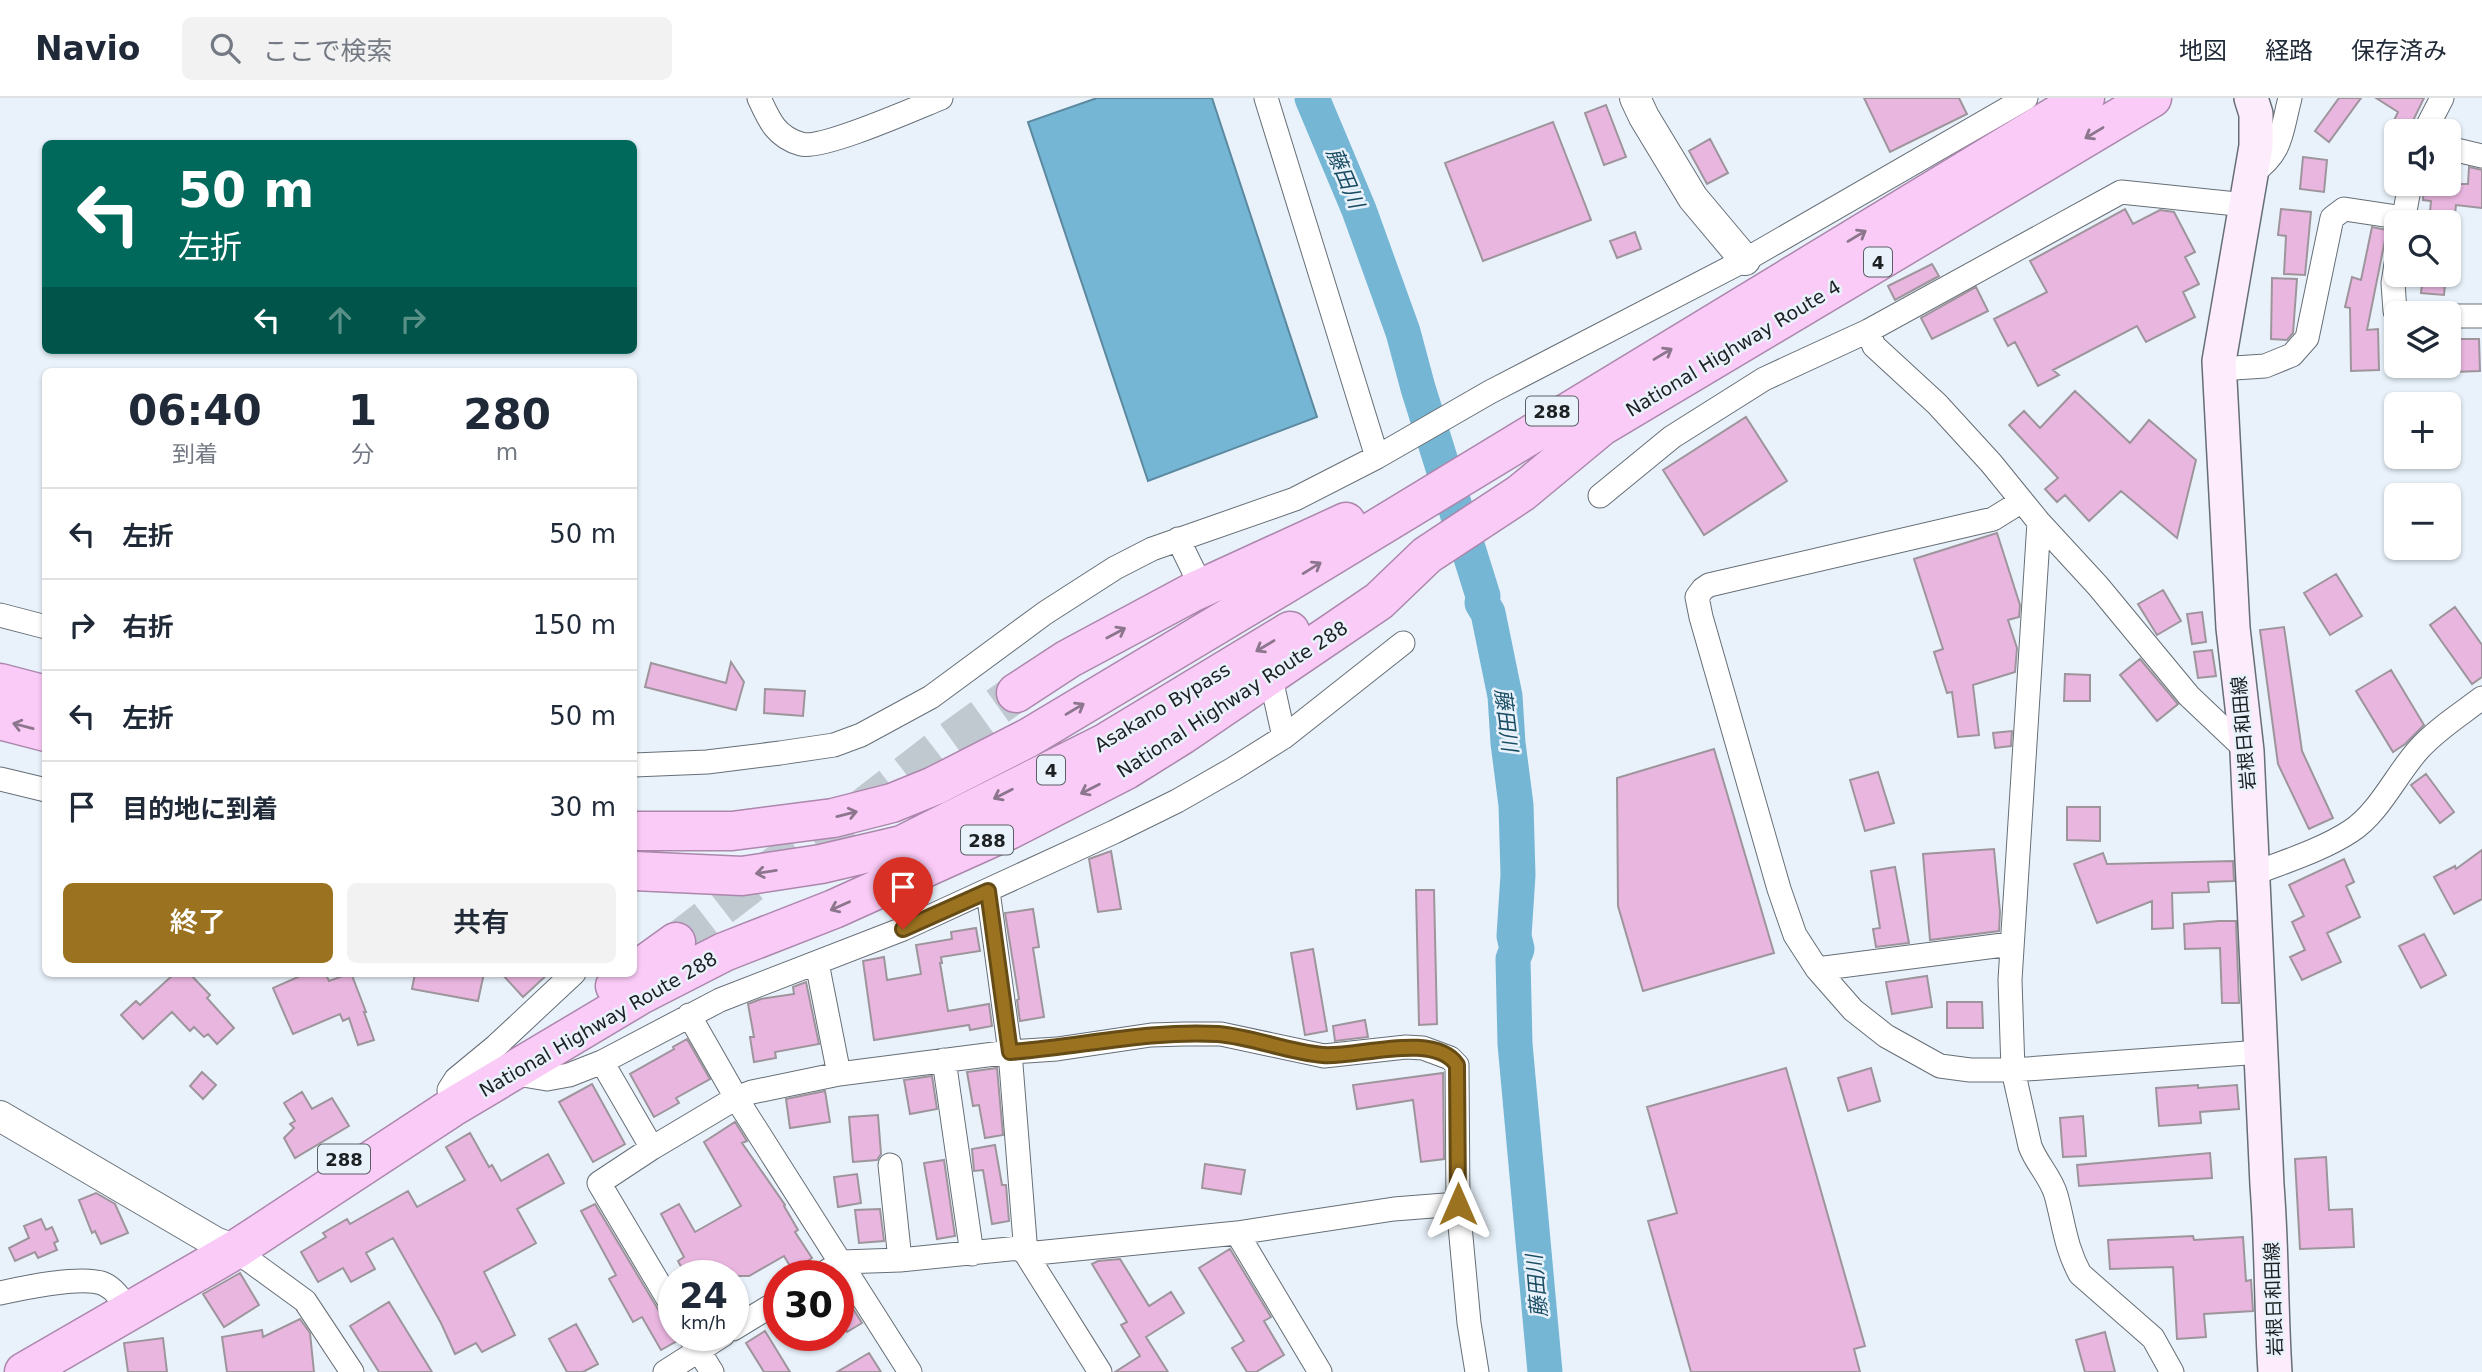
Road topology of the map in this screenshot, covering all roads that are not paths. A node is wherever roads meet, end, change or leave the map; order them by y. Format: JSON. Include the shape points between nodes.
{"nodes":[{"id":1,"x":759,"y":98,"type":"edge"},
{"id":2,"x":941,"y":98,"type":"edge"},
{"id":3,"x":1266,"y":98,"type":"edge"},
{"id":4,"x":1635,"y":98,"type":"edge"},
{"id":5,"x":2026,"y":98,"type":"edge"},
{"id":6,"x":2084,"y":98,"type":"edge"},
{"id":7,"x":2152,"y":98,"type":"edge"},
{"id":8,"x":2251,"y":98,"type":"edge"},
{"id":9,"x":2290,"y":98,"type":"edge"},
{"id":10,"x":2442,"y":98,"type":"edge"},
{"id":11,"x":2431,"y":119,"type":"edge"},
{"id":12,"x":2461,"y":151,"type":"edge"},
{"id":13,"x":2482,"y":156,"type":"edge"},
{"id":14,"x":2248,"y":189,"type":"junction"},
{"id":15,"x":2384,"y":216,"type":"edge"},
{"id":16,"x":1745,"y":260,"type":"junction"},
{"id":17,"x":2461,"y":316,"type":"edge"},
{"id":18,"x":2482,"y":316,"type":"edge"},
{"id":19,"x":1868,"y":331,"type":"junction"},
{"id":20,"x":2219,"y":369,"type":"junction"},
{"id":21,"x":1604,"y":407,"type":"junction"},
{"id":22,"x":1384,"y":453,"type":"junction"},
{"id":23,"x":1510,"y":464,"type":"junction"},
{"id":24,"x":1600,"y":496,"type":"dead end"},
{"id":25,"x":2022,"y":501,"type":"junction"},
{"id":26,"x":1415,"y":522,"type":"junction"},
{"id":27,"x":2039,"y":522,"type":"junction"},
{"id":28,"x":1178,"y":539,"type":"junction"},
{"id":29,"x":1197,"y":578,"type":"dead end"},
{"id":30,"x":0,"y":615,"type":"edge"},
{"id":31,"x":42,"y":626,"type":"edge"},
{"id":32,"x":1403,"y":643,"type":"dead end"},
{"id":33,"x":0,"y":683,"type":"edge"},
{"id":34,"x":1274,"y":692,"type":"dead end"},
{"id":35,"x":42,"y":694,"type":"edge"},
{"id":36,"x":1016,"y":694,"type":"tunnel mouth"},
{"id":37,"x":2482,"y":698,"type":"edge"},
{"id":38,"x":0,"y":720,"type":"edge"},
{"id":39,"x":42,"y":731,"type":"edge"},
{"id":40,"x":1284,"y":737,"type":"junction"},
{"id":41,"x":2247,"y":751,"type":"junction"},
{"id":42,"x":637,"y":765,"type":"edge"},
{"id":43,"x":0,"y":779,"type":"edge"},
{"id":44,"x":42,"y":789,"type":"edge"},
{"id":45,"x":637,"y":831,"type":"edge"},
{"id":46,"x":637,"y":871,"type":"edge"},
{"id":47,"x":2253,"y":874,"type":"junction"},
{"id":48,"x":988,"y":891,"type":"junction"},
{"id":49,"x":676,"y":942,"type":"tunnel mouth"},
{"id":50,"x":2011,"y":944,"type":"junction"},
{"id":51,"x":817,"y":964,"type":"junction"},
{"id":52,"x":1817,"y":969,"type":"junction"},
{"id":53,"x":637,"y":971,"type":"edge"},
{"id":54,"x":569,"y":977,"type":"edge"},
{"id":55,"x":628,"y":977,"type":"edge"},
{"id":56,"x":688,"y":1015,"type":"junction"},
{"id":57,"x":1010,"y":1052,"type":"junction"},
{"id":58,"x":2261,"y":1052,"type":"junction"},
{"id":59,"x":944,"y":1060,"type":"junction"},
{"id":60,"x":601,"y":1062,"type":"junction"},
{"id":61,"x":515,"y":1070,"type":"junction"},
{"id":62,"x":2013,"y":1070,"type":"junction"},
{"id":63,"x":839,"y":1074,"type":"junction"},
{"id":64,"x":449,"y":1090,"type":"junction"},
{"id":65,"x":736,"y":1098,"type":"junction"},
{"id":66,"x":0,"y":1116,"type":"edge"},
{"id":67,"x":652,"y":1148,"type":"junction"},
{"id":68,"x":890,"y":1165,"type":"dead end"},
{"id":69,"x":1458,"y":1204,"type":"junction"},
{"id":70,"x":1237,"y":1233,"type":"junction"},
{"id":71,"x":225,"y":1246,"type":"junction"},
{"id":72,"x":972,"y":1254,"type":"junction"},
{"id":73,"x":1026,"y":1254,"type":"junction"},
{"id":74,"x":841,"y":1260,"type":"edge"},
{"id":75,"x":900,"y":1261,"type":"junction"},
{"id":76,"x":854,"y":1262,"type":"edge"},
{"id":77,"x":854,"y":1281,"type":"edge"},
{"id":78,"x":658,"y":1283,"type":"edge"},
{"id":79,"x":0,"y":1293,"type":"edge"},
{"id":80,"x":123,"y":1304,"type":"junction"},
{"id":81,"x":686,"y":1351,"type":"edge"},
{"id":82,"x":699,"y":1351,"type":"edge"},
{"id":83,"x":0,"y":1358,"type":"edge"},
{"id":84,"x":24,"y":1372,"type":"edge"},
{"id":85,"x":352,"y":1372,"type":"edge"},
{"id":86,"x":665,"y":1372,"type":"edge"},
{"id":87,"x":712,"y":1372,"type":"edge"},
{"id":88,"x":910,"y":1372,"type":"edge"},
{"id":89,"x":1100,"y":1372,"type":"edge"},
{"id":90,"x":1320,"y":1372,"type":"edge"},
{"id":91,"x":1477,"y":1372,"type":"edge"},
{"id":92,"x":2172,"y":1372,"type":"edge"},
{"id":93,"x":2275,"y":1372,"type":"edge"}],
"edges":[{"from":1,"to":2,"type":"street","via":[[770,124],[803,145],[827,143]]},
{"from":3,"to":22,"type":"street"},
{"from":4,"to":16,"type":"street","via":[[1693,198]]},
{"from":5,"to":16,"type":"street"},
{"from":21,"to":6,"type":"highway","name":"National Highway Route 4","number":"4","one_way":true},
{"from":7,"to":21,"type":"highway","name":"National Highway Route 4","number":"4","one_way":true},
{"from":8,"to":14,"type":"main road","name":"岩根日和田線","via":[[2256,146]]},
{"from":9,"to":14,"type":"street","via":[[2276,148]]},
{"from":10,"to":11,"type":"street"},
{"from":12,"to":13,"type":"street"},
{"from":14,"to":19,"type":"street","via":[[2121,192]]},
{"from":14,"to":20,"type":"main road","name":"岩根日和田線"},
{"from":15,"to":20,"type":"street","via":[[2344,209],[2332,218],[2307,338],[2292,355],[2265,366]]},
{"from":16,"to":22,"type":"street","via":[[1490,391]]},
{"from":17,"to":18,"type":"street"},
{"from":19,"to":24,"type":"street","via":[[1764,379],[1672,437]]},
{"from":19,"to":25,"type":"street","via":[[1874,346],[1964,432]]},
{"from":20,"to":41,"type":"main road","name":"岩根日和田線","via":[[2233,628]]},
{"from":21,"to":23,"type":"highway","name":"National Highway Route 288","number":"288"},
{"from":21,"to":23,"type":"highway","name":"National Highway Route 288","number":"288"},
{"from":22,"to":28,"type":"street","via":[[1295,499]]},
{"from":23,"to":26,"type":"highway","name":"National Highway Route 288","number":"288"},
{"from":23,"to":26,"type":"highway","name":"National Highway Route 288","number":"288"},
{"from":25,"to":27,"type":"street"},
{"from":25,"to":52,"type":"street","via":[[1993,519],[1709,585],[1697,597],[1779,889],[1795,934]]},
{"from":36,"to":26,"type":"highway","name":"National Highway Route 288","number":"288","one_way":true,"via":[[1068,659],[1191,593],[1350,520]]},
{"from":45,"to":26,"type":"highway","number":"4","one_way":true,"via":[[732,831],[833,818],[892,803],[1028,738]]},
{"from":26,"to":46,"type":"highway","name":"Asakano Bypass","number":"4","one_way":true,"via":[[1344,598],[1117,736],[902,845],[742,876]]},
{"from":26,"to":61,"type":"highway","name":"National Highway Route 288","number":"288","one_way":true,"via":[[1379,601],[1182,736],[1009,830],[724,953],[642,994]]},
{"from":27,"to":41,"type":"street","via":[[2189,696]]},
{"from":27,"to":50,"type":"street"},
{"from":28,"to":29,"type":"street"},
{"from":28,"to":42,"type":"street","via":[[1076,591],[931,696],[860,736],[780,753]]},
{"from":30,"to":31,"type":"street"},
{"from":32,"to":40,"type":"street"},
{"from":33,"to":35,"type":"highway"},
{"from":34,"to":40,"type":"street"},
{"from":37,"to":47,"type":"street","via":[[2420,748],[2353,830]]},
{"from":39,"to":38,"type":"highway","one_way":true},
{"from":40,"to":48,"type":"street","via":[[1177,801]]},
{"from":41,"to":47,"type":"main road","name":"岩根日和田線"},
{"from":43,"to":44,"type":"street"},
{"from":47,"to":58,"type":"main road","name":"岩根日和田線"},
{"from":48,"to":51,"type":"street"},
{"from":48,"to":57,"type":"street"},
{"from":49,"to":53,"type":"highway","name":"National Highway Route 288","number":"288"},
{"from":50,"to":52,"type":"street"},
{"from":50,"to":62,"type":"street"},
{"from":51,"to":56,"type":"street"},
{"from":51,"to":63,"type":"street"},
{"from":52,"to":62,"type":"street","via":[[1853,1010],[1886,1036],[1940,1066]]},
{"from":54,"to":64,"type":"street"},
{"from":55,"to":64,"type":"highway","name":"National Highway Route 288","number":"288"},
{"from":56,"to":60,"type":"street"},
{"from":56,"to":65,"type":"street"},
{"from":57,"to":59,"type":"street"},
{"from":57,"to":69,"type":"street","via":[[1184,1034],[1221,1034],[1324,1056],[1423,1048],[1457,1065]]},
{"from":57,"to":73,"type":"street"},
{"from":58,"to":62,"type":"street"},
{"from":58,"to":93,"type":"main road","name":"岩根日和田線"},
{"from":59,"to":63,"type":"street"},
{"from":59,"to":72,"type":"street"},
{"from":60,"to":61,"type":"street","via":[[569,1076],[547,1079]]},
{"from":60,"to":67,"type":"street"},
{"from":61,"to":71,"type":"highway","name":"National Highway Route 288","number":"288"},
{"from":62,"to":92,"type":"street","via":[[2030,1146],[2055,1192],[2073,1261],[2080,1273],[2153,1338]]},
{"from":63,"to":65,"type":"street"},
{"from":64,"to":71,"type":"highway","name":"National Highway Route 288","number":"288"},
{"from":65,"to":67,"type":"street"},
{"from":65,"to":74,"type":"street"},
{"from":66,"to":71,"type":"street"},
{"from":67,"to":78,"type":"street","via":[[599,1183]]},
{"from":68,"to":75,"type":"street"},
{"from":69,"to":70,"type":"street"},
{"from":69,"to":91,"type":"street"},
{"from":70,"to":73,"type":"street"},
{"from":70,"to":90,"type":"street"},
{"from":71,"to":80,"type":"highway","name":"National Highway Route 288","number":"288"},
{"from":71,"to":85,"type":"street","via":[[305,1301]]},
{"from":72,"to":73,"type":"street","via":[[1019,1248]]},
{"from":72,"to":75,"type":"street"},
{"from":73,"to":89,"type":"street"},
{"from":75,"to":76,"type":"street"},
{"from":77,"to":88,"type":"street"},
{"from":79,"to":80,"type":"street","via":[[84,1280],[104,1284]]},
{"from":80,"to":83,"type":"highway","name":"National Highway Route 288","number":"288"},
{"from":80,"to":84,"type":"highway","name":"National Highway Route 288","number":"288"},
{"from":81,"to":86,"type":"street"},
{"from":82,"to":87,"type":"street"}]}
